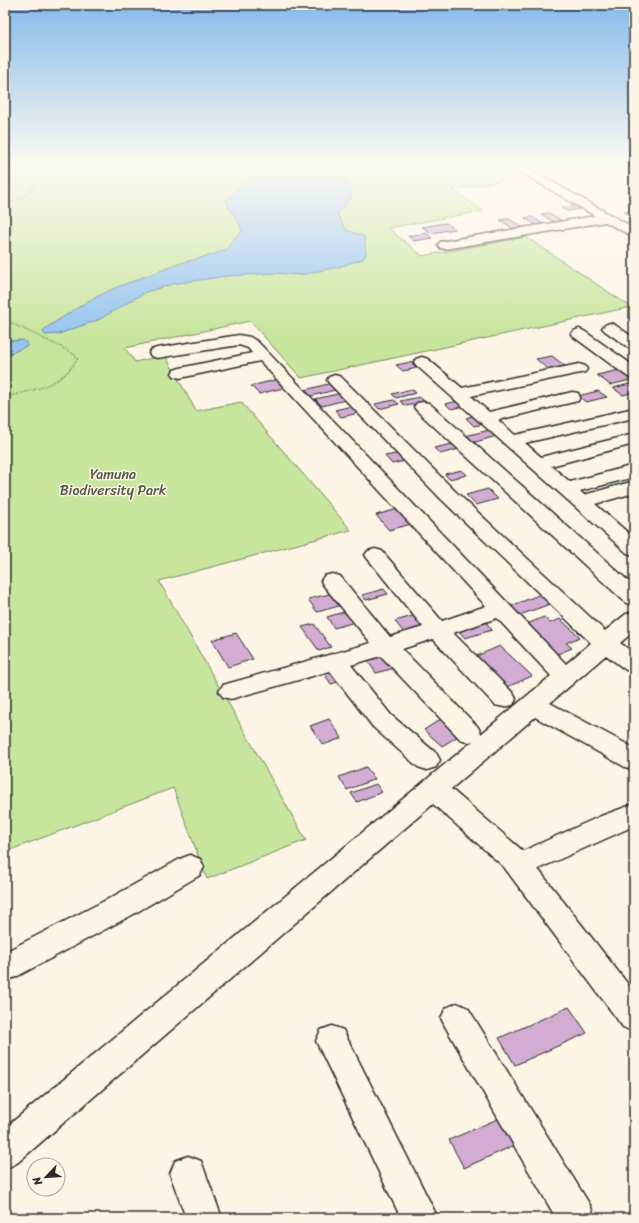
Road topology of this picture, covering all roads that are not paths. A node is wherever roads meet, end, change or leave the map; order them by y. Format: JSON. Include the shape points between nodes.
{"nodes":[{"id":1,"x":578,"y":223,"type":"edge"},
{"id":2,"x":616,"y":223,"type":"edge"},
{"id":3,"x":629,"y":223,"type":"edge"},
{"id":4,"x":620,"y":225,"type":"junction"},
{"id":5,"x":634,"y":233,"type":"edge"},
{"id":6,"x":445,"y":245,"type":"dead end"},
{"id":7,"x":610,"y":328,"type":"dead end"},
{"id":8,"x":579,"y":334,"type":"dead end"},
{"id":9,"x":634,"y":345,"type":"edge"},
{"id":10,"x":157,"y":353,"type":"dead end"},
{"id":11,"x":263,"y":356,"type":"junction"},
{"id":12,"x":422,"y":362,"type":"dead end"},
{"id":13,"x":579,"y":369,"type":"dead end"},
{"id":14,"x":180,"y":373,"type":"dead end"},
{"id":15,"x":634,"y":374,"type":"edge"},
{"id":16,"x":335,"y":380,"type":"dead end"},
{"id":17,"x":458,"y":394,"type":"junction"},
{"id":18,"x":572,"y":397,"type":"dead end"},
{"id":19,"x":424,"y":407,"type":"dead end"},
{"id":20,"x":634,"y":413,"type":"edge"},
{"id":21,"x":485,"y":418,"type":"junction"},
{"id":22,"x":634,"y":439,"type":"edge"},
{"id":23,"x":511,"y":441,"type":"junction"},
{"id":24,"x":537,"y":464,"type":"junction"},
{"id":25,"x":634,"y":471,"type":"edge"},
{"id":26,"x":634,"y":487,"type":"edge"},
{"id":27,"x":566,"y":489,"type":"junction"},
{"id":28,"x":580,"y":502,"type":"junction"},
{"id":29,"x":634,"y":549,"type":"edge"},
{"id":30,"x":375,"y":555,"type":"dead end"},
{"id":31,"x":332,"y":581,"type":"dead end"},
{"id":32,"x":634,"y":598,"type":"edge"},
{"id":33,"x":501,"y":608,"type":"junction"},
{"id":34,"x":634,"y":619,"type":"edge"},
{"id":35,"x":438,"y":631,"type":"junction"},
{"id":36,"x":605,"y":644,"type":"junction"},
{"id":37,"x":386,"y":647,"type":"junction"},
{"id":38,"x":336,"y":662,"type":"junction"},
{"id":39,"x":634,"y":664,"type":"edge"},
{"id":40,"x":565,"y":677,"type":"junction"},
{"id":41,"x":231,"y":691,"type":"dead end"},
{"id":42,"x":504,"y":699,"type":"dead end"},
{"id":43,"x":533,"y":705,"type":"junction"},
{"id":44,"x":469,"y":734,"type":"dead end"},
{"id":45,"x":626,"y":755,"type":"edge"},
{"id":46,"x":427,"y":760,"type":"dead end"},
{"id":47,"x":433,"y":789,"type":"junction"},
{"id":48,"x":634,"y":815,"type":"edge"},
{"id":49,"x":512,"y":858,"type":"junction"},
{"id":50,"x":190,"y":868,"type":"dead end"},
{"id":51,"x":5,"y":967,"type":"edge"},
{"id":52,"x":634,"y":1017,"type":"edge"},
{"id":53,"x":457,"y":1018,"type":"dead end"},
{"id":54,"x":332,"y":1041,"type":"dead end"},
{"id":55,"x":5,"y":1151,"type":"edge"},
{"id":56,"x":188,"y":1174,"type":"dead end"},
{"id":57,"x":204,"y":1218,"type":"edge"},
{"id":58,"x":420,"y":1218,"type":"edge"},
{"id":59,"x":577,"y":1218,"type":"edge"}],
"edges":[{"from":1,"to":6,"type":"street"},
{"from":2,"to":4,"type":"street"},
{"from":3,"to":4,"type":"street"},
{"from":4,"to":5,"type":"street"},
{"from":7,"to":9,"type":"street"},
{"from":8,"to":15,"type":"street"},
{"from":10,"to":11,"type":"street","via":[[245,340]]},
{"from":11,"to":14,"type":"street"},
{"from":11,"to":33,"type":"street"},
{"from":12,"to":17,"type":"street"},
{"from":13,"to":17,"type":"street"},
{"from":16,"to":36,"type":"street","via":[[448,495]]},
{"from":17,"to":21,"type":"street"},
{"from":18,"to":21,"type":"street"},
{"from":19,"to":32,"type":"street"},
{"from":20,"to":23,"type":"street"},
{"from":21,"to":23,"type":"street"},
{"from":22,"to":24,"type":"street"},
{"from":23,"to":24,"type":"street"},
{"from":24,"to":27,"type":"street"},
{"from":25,"to":27,"type":"street"},
{"from":26,"to":28,"type":"street"},
{"from":27,"to":28,"type":"street"},
{"from":28,"to":29,"type":"street"},
{"from":30,"to":35,"type":"street"},
{"from":31,"to":37,"type":"street"},
{"from":33,"to":35,"type":"street"},
{"from":33,"to":40,"type":"street"},
{"from":34,"to":36,"type":"street"},
{"from":35,"to":37,"type":"street"},
{"from":35,"to":42,"type":"street"},
{"from":36,"to":39,"type":"street"},
{"from":36,"to":40,"type":"street"},
{"from":37,"to":38,"type":"street"},
{"from":37,"to":44,"type":"street"},
{"from":38,"to":41,"type":"street"},
{"from":38,"to":46,"type":"street","via":[[382,721]]},
{"from":40,"to":43,"type":"street"},
{"from":43,"to":45,"type":"street"},
{"from":43,"to":47,"type":"street"},
{"from":47,"to":49,"type":"street"},
{"from":47,"to":55,"type":"street"},
{"from":48,"to":49,"type":"street"},
{"from":49,"to":52,"type":"street"},
{"from":50,"to":51,"type":"street"},
{"from":53,"to":59,"type":"street"},
{"from":54,"to":58,"type":"street"},
{"from":56,"to":57,"type":"street"}]}
